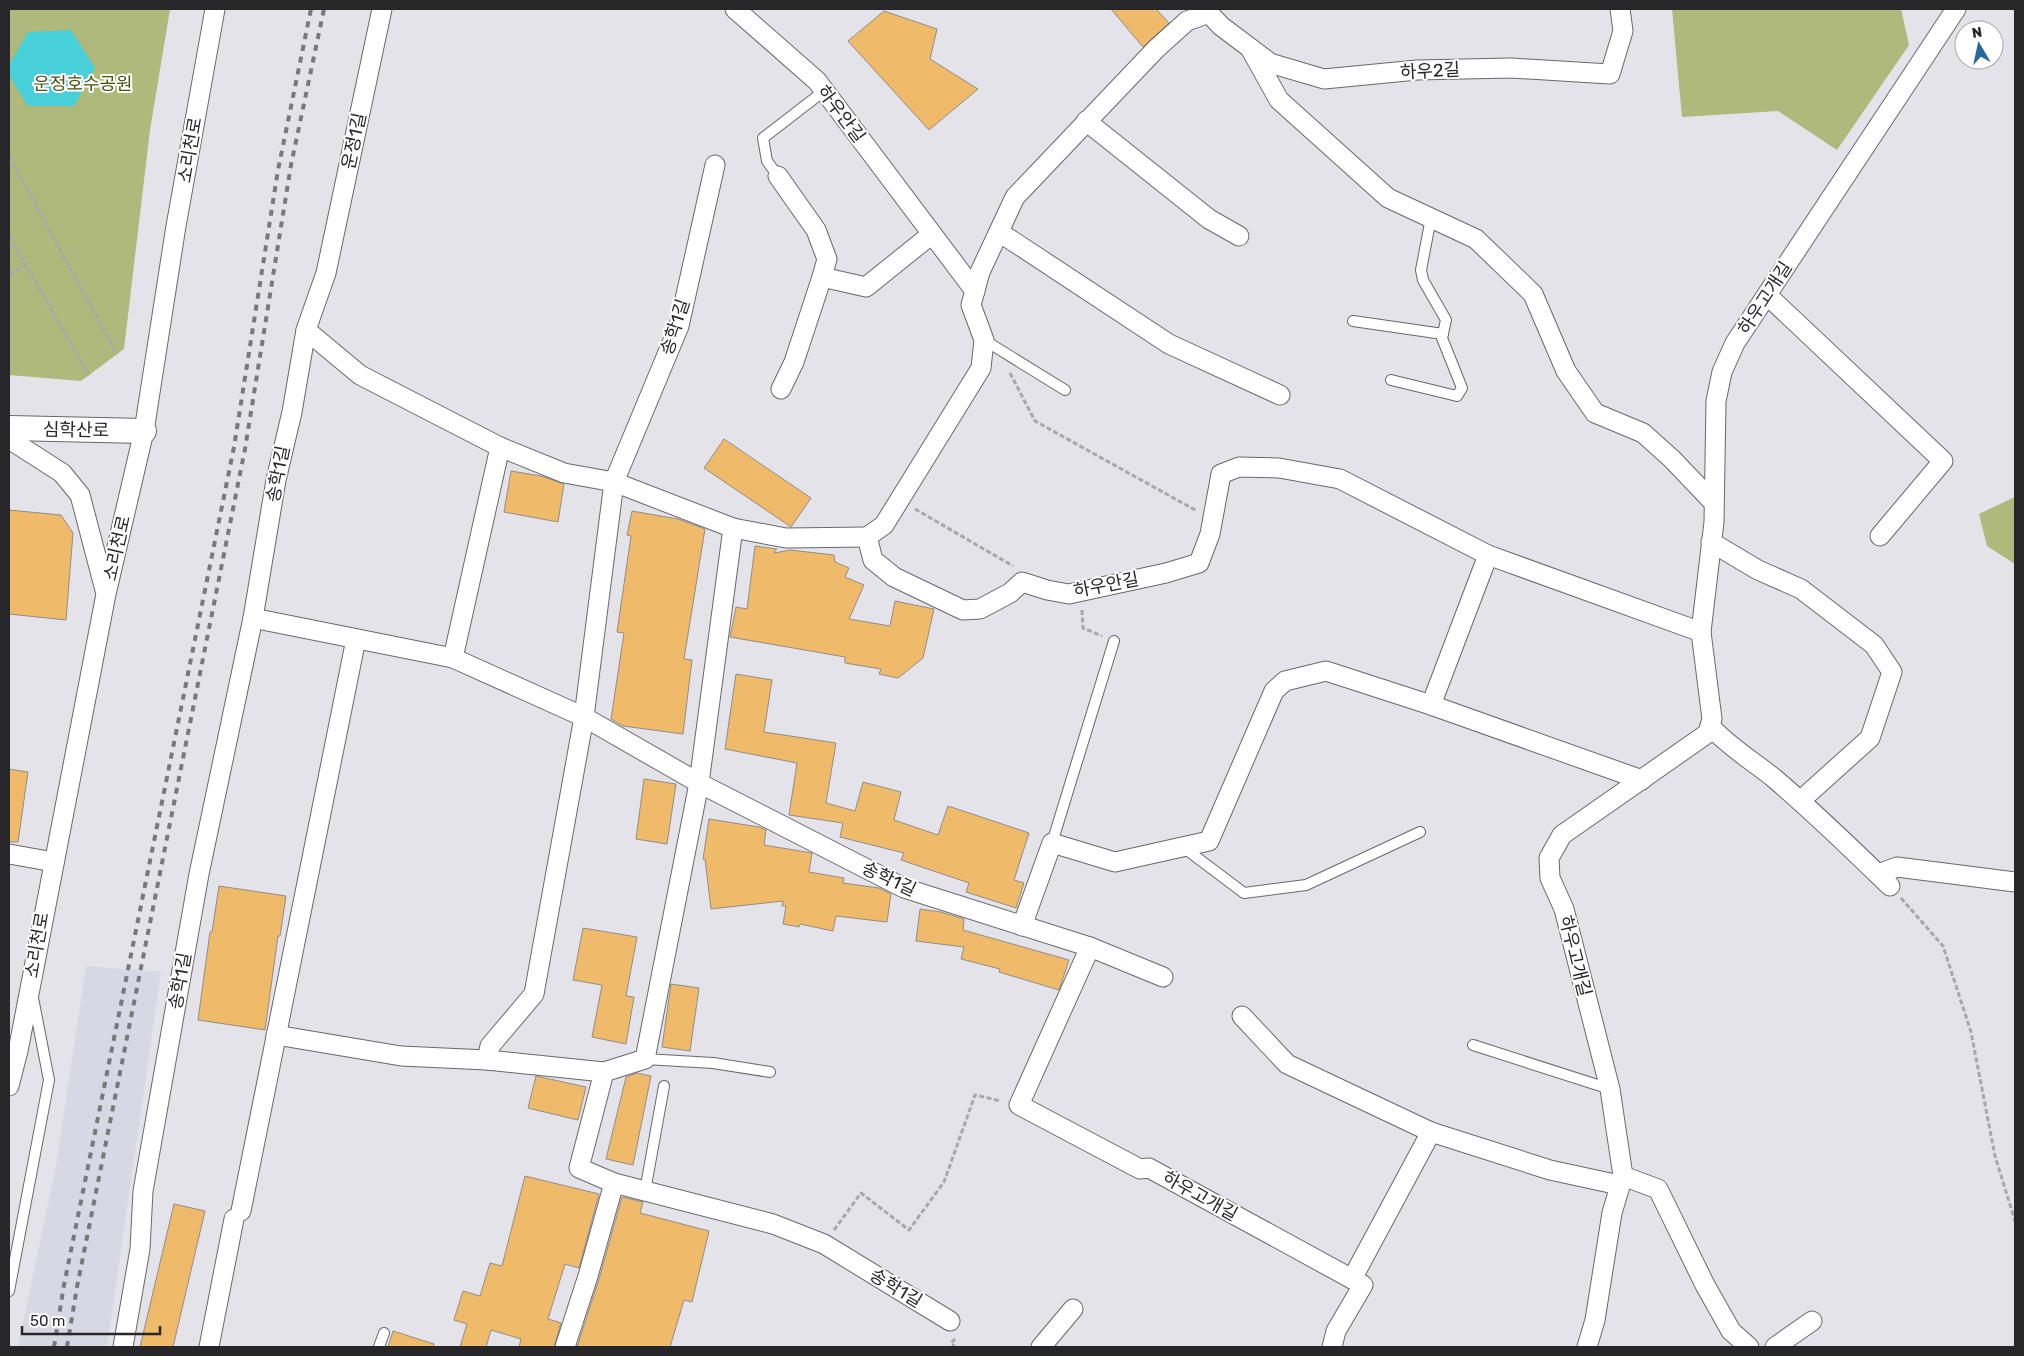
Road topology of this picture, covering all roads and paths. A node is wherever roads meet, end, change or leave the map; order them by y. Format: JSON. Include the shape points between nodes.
{"nodes":[{"id":1,"x":214,"y":9,"type":"edge"},
{"id":2,"x":382,"y":9,"type":"edge"},
{"id":3,"x":735,"y":9,"type":"edge"},
{"id":4,"x":1620,"y":9,"type":"edge"},
{"id":5,"x":1956,"y":9,"type":"edge"},
{"id":6,"x":1207,"y":11,"type":"edge"},
{"id":7,"x":1250,"y":48,"type":"junction"},
{"id":8,"x":824,"y":91,"type":"junction"},
{"id":9,"x":1086,"y":122,"type":"junction"},
{"id":10,"x":9,"y":156,"type":"edge"},
{"id":11,"x":715,"y":165,"type":"dead end"},
{"id":12,"x":778,"y":176,"type":"joint"},
{"id":13,"x":1431,"y":218,"type":"junction"},
{"id":14,"x":999,"y":232,"type":"junction"},
{"id":15,"x":932,"y":234,"type":"junction"},
{"id":16,"x":9,"y":236,"type":"edge"},
{"id":17,"x":1239,"y":236,"type":"dead end"},
{"id":18,"x":26,"y":266,"type":"junction"},
{"id":19,"x":326,"y":273,"type":"joint"},
{"id":20,"x":9,"y":274,"type":"edge"},
{"id":21,"x":822,"y":277,"type":"junction"},
{"id":22,"x":975,"y":291,"type":"junction"},
{"id":23,"x":1767,"y":294,"type":"junction"},
{"id":24,"x":1353,"y":321,"type":"dead end"},
{"id":25,"x":306,"y":330,"type":"junction"},
{"id":26,"x":1443,"y":334,"type":"junction"},
{"id":27,"x":990,"y":344,"type":"junction"},
{"id":28,"x":117,"y":354,"type":"dead end"},
{"id":29,"x":89,"y":375,"type":"dead end"},
{"id":30,"x":1391,"y":380,"type":"dead end"},
{"id":31,"x":781,"y":389,"type":"dead end"},
{"id":32,"x":1065,"y":390,"type":"dead end"},
{"id":33,"x":1280,"y":395,"type":"dead end"},
{"id":34,"x":9,"y":428,"type":"edge"},
{"id":35,"x":144,"y":431,"type":"junction"},
{"id":36,"x":9,"y":439,"type":"edge"},
{"id":37,"x":500,"y":447,"type":"junction"},
{"id":38,"x":614,"y":482,"type":"junction"},
{"id":39,"x":899,"y":500,"type":"junction"},
{"id":40,"x":1713,"y":502,"type":"junction"},
{"id":41,"x":1212,"y":520,"type":"junction"},
{"id":42,"x":733,"y":528,"type":"junction"},
{"id":43,"x":1880,"y":536,"type":"dead end"},
{"id":44,"x":867,"y":537,"type":"junction"},
{"id":45,"x":1711,"y":542,"type":"junction"},
{"id":46,"x":1488,"y":555,"type":"junction"},
{"id":47,"x":1022,"y":582,"type":"junction"},
{"id":48,"x":106,"y":594,"type":"junction"},
{"id":49,"x":1069,"y":594,"type":"junction"},
{"id":50,"x":253,"y":618,"type":"junction"},
{"id":51,"x":1702,"y":632,"type":"junction"},
{"id":52,"x":356,"y":639,"type":"junction"},
{"id":53,"x":1114,"y":641,"type":"joint"},
{"id":54,"x":453,"y":658,"type":"junction"},
{"id":55,"x":1431,"y":705,"type":"junction"},
{"id":56,"x":584,"y":717,"type":"junction"},
{"id":57,"x":1710,"y":726,"type":"junction"},
{"id":58,"x":1642,"y":780,"type":"junction"},
{"id":59,"x":699,"y":783,"type":"junction"},
{"id":60,"x":1800,"y":801,"type":"junction"},
{"id":61,"x":1420,"y":832,"type":"dead end"},
{"id":62,"x":1052,"y":843,"type":"junction"},
{"id":63,"x":1183,"y":847,"type":"junction"},
{"id":64,"x":9,"y":854,"type":"edge"},
{"id":65,"x":54,"y":862,"type":"junction"},
{"id":66,"x":1884,"y":880,"type":"junction"},
{"id":67,"x":2015,"y":882,"type":"edge"},
{"id":68,"x":1022,"y":926,"type":"junction"},
{"id":69,"x":1090,"y":947,"type":"junction"},
{"id":70,"x":1163,"y":977,"type":"dead end"},
{"id":71,"x":30,"y":983,"type":"junction"},
{"id":72,"x":1242,"y":1016,"type":"dead end"},
{"id":73,"x":276,"y":1035,"type":"junction"},
{"id":74,"x":1473,"y":1045,"type":"dead end"},
{"id":75,"x":645,"y":1059,"type":"junction"},
{"id":76,"x":488,"y":1060,"type":"junction"},
{"id":77,"x":604,"y":1072,"type":"junction"},
{"id":78,"x":770,"y":1072,"type":"dead end"},
{"id":79,"x":9,"y":1086,"type":"edge"},
{"id":80,"x":664,"y":1086,"type":"dead end"},
{"id":81,"x":1610,"y":1089,"type":"junction"},
{"id":82,"x":1019,"y":1105,"type":"junction"},
{"id":83,"x":1431,"y":1132,"type":"junction"},
{"id":84,"x":1621,"y":1181,"type":"junction"},
{"id":85,"x":614,"y":1183,"type":"junction"},
{"id":86,"x":645,"y":1191,"type":"junction"},
{"id":87,"x":2015,"y":1221,"type":"edge"},
{"id":88,"x":824,"y":1244,"type":"junction"},
{"id":89,"x":1352,"y":1279,"type":"junction"},
{"id":90,"x":9,"y":1291,"type":"edge"},
{"id":91,"x":1073,"y":1308,"type":"dead end"},
{"id":92,"x":950,"y":1321,"type":"dead end"},
{"id":93,"x":1812,"y":1321,"type":"dead end"},
{"id":94,"x":384,"y":1333,"type":"dead end"},
{"id":95,"x":123,"y":1347,"type":"edge"},
{"id":96,"x":209,"y":1347,"type":"edge"},
{"id":97,"x":379,"y":1347,"type":"edge"},
{"id":98,"x":565,"y":1347,"type":"edge"},
{"id":99,"x":1041,"y":1347,"type":"edge"},
{"id":100,"x":1332,"y":1347,"type":"edge"},
{"id":101,"x":1587,"y":1347,"type":"edge"},
{"id":102,"x":1749,"y":1347,"type":"edge"},
{"id":103,"x":1775,"y":1347,"type":"edge"}],
"edges":[{"from":1,"to":35,"type":"street","name":"소리천로"},
{"from":2,"to":19,"type":"street","name":"운정1길"},
{"from":3,"to":8,"type":"street","name":"하우안길"},
{"from":4,"to":7,"type":"street","name":"하우2길","via":[[1623,30],[1610,74],[1502,68],[1417,70],[1324,79],[1270,63]]},
{"from":5,"to":23,"type":"street","name":"하우고개길"},
{"from":6,"to":7,"type":"street","name":"하우2길"},
{"from":6,"to":9,"type":"street","via":[[1187,21],[1156,49]]},
{"from":7,"to":13,"type":"street","via":[[1279,100],[1388,198]]},
{"from":8,"to":12,"type":"lane","via":[[763,138],[767,161]]},
{"from":8,"to":15,"type":"street","name":"하우안길"},
{"from":9,"to":14,"type":"street","via":[[1015,197]]},
{"from":9,"to":17,"type":"street","via":[[1209,219]]},
{"from":10,"to":28,"type":"path"},
{"from":11,"to":38,"type":"street","name":"송학1길","via":[[679,326]]},
{"from":12,"to":21,"type":"street","via":[[816,230],[827,259]]},
{"from":13,"to":26,"type":"lane","via":[[1421,270],[1423,280],[1446,320]]},
{"from":13,"to":40,"type":"street","via":[[1476,239],[1533,294],[1566,371],[1595,413],[1643,433]]},
{"from":14,"to":22,"type":"street","via":[[980,272]]},
{"from":14,"to":33,"type":"street","via":[[1169,344]]},
{"from":15,"to":21,"type":"street","via":[[866,287]]},
{"from":15,"to":22,"type":"street","name":"하우안길"},
{"from":16,"to":18,"type":"path"},
{"from":18,"to":20,"type":"path"},
{"from":18,"to":29,"type":"path"},
{"from":19,"to":25,"type":"street","name":"송학1길"},
{"from":21,"to":31,"type":"street","via":[[794,362]]},
{"from":22,"to":27,"type":"street","via":[[971,304]]},
{"from":23,"to":40,"type":"street","name":"하우고개길","via":[[1735,343],[1722,372],[1716,402]]},
{"from":23,"to":43,"type":"street","via":[[1943,461]]},
{"from":24,"to":26,"type":"lane"},
{"from":25,"to":37,"type":"street","via":[[360,375]]},
{"from":25,"to":50,"type":"street","name":"송학1길"},
{"from":26,"to":30,"type":"lane","via":[[1462,388],[1457,396]]},
{"from":27,"to":32,"type":"lane"},
{"from":27,"to":39,"type":"street","via":[[981,368]]},
{"from":27,"to":41,"type":"path","via":[[1035,421]]},
{"from":34,"to":35,"type":"street","name":"심학산로"},
{"from":35,"to":48,"type":"street","name":"소리천로"},
{"from":36,"to":48,"type":"street","via":[[62,473],[80,495]]},
{"from":37,"to":38,"type":"street","via":[[564,473]]},
{"from":37,"to":54,"type":"street"},
{"from":38,"to":42,"type":"street"},
{"from":38,"to":56,"type":"street","name":"송학1길"},
{"from":39,"to":44,"type":"street","via":[[884,525]]},
{"from":39,"to":47,"type":"path","via":[[1018,569]]},
{"from":40,"to":45,"type":"street","name":"하우고개길"},
{"from":41,"to":46,"type":"street","name":"하우안길","via":[[1221,474],[1239,467],[1279,468],[1340,478]]},
{"from":41,"to":49,"type":"street","name":"하우안길","via":[[1199,563],[1166,574]]},
{"from":42,"to":44,"type":"street","via":[[786,538]]},
{"from":42,"to":59,"type":"street"},
{"from":44,"to":47,"type":"street","via":[[873,560],[894,577],[963,610],[980,608],[1010,593]]},
{"from":45,"to":51,"type":"street","name":"하우고개길"},
{"from":45,"to":60,"type":"street","via":[[1758,570],[1800,589],[1874,645],[1892,672],[1870,738]]},
{"from":46,"to":51,"type":"street"},
{"from":46,"to":55,"type":"street"},
{"from":47,"to":49,"type":"street","name":"하우안길"},
{"from":48,"to":65,"type":"street","name":"소리천로"},
{"from":49,"to":53,"type":"path","via":[[1082,608],[1083,628]]},
{"from":50,"to":52,"type":"street","name":"송학1길"},
{"from":50,"to":95,"type":"street","name":"송학1길","via":[[200,874],[159,1101],[143,1192],[140,1249]]},
{"from":51,"to":57,"type":"street","name":"하우고개길","via":[[1712,719]]},
{"from":52,"to":54,"type":"street","name":"송학1길"},
{"from":52,"to":73,"type":"street"},
{"from":53,"to":62,"type":"lane"},
{"from":54,"to":56,"type":"street","name":"송학1길"},
{"from":55,"to":58,"type":"street"},
{"from":55,"to":63,"type":"street","via":[[1326,671],[1285,681],[1274,691],[1209,841]]},
{"from":56,"to":59,"type":"street","name":"송학1길"},
{"from":56,"to":76,"type":"street","name":"송학1길","via":[[534,994],[490,1046]]},
{"from":57,"to":58,"type":"street","name":"하우고개길","via":[[1708,733]]},
{"from":57,"to":60,"type":"street","via":[[1720,738]]},
{"from":58,"to":81,"type":"street","name":"하우고개길","via":[[1562,835],[1549,858],[1550,878],[1564,909]]},
{"from":59,"to":68,"type":"street","name":"송학1길","via":[[904,888]]},
{"from":59,"to":75,"type":"street"},
{"from":60,"to":66,"type":"street"},
{"from":61,"to":63,"type":"lane","via":[[1306,885],[1244,893]]},
{"from":62,"to":63,"type":"street","via":[[1115,862]]},
{"from":62,"to":68,"type":"street"},
{"from":64,"to":65,"type":"street"},
{"from":65,"to":71,"type":"street","name":"소리천로"},
{"from":66,"to":67,"type":"street","via":[[1897,867]]},
{"from":66,"to":87,"type":"path","via":[[1943,946],[1970,1032],[1995,1156]]},
{"from":68,"to":69,"type":"street","name":"송학1길"},
{"from":69,"to":70,"type":"street","name":"송학1길"},
{"from":69,"to":82,"type":"street"},
{"from":71,"to":79,"type":"street","name":"소리천로"},
{"from":71,"to":90,"type":"lane","via":[[50,1080]]},
{"from":72,"to":83,"type":"street","via":[[1287,1064]]},
{"from":73,"to":76,"type":"street","via":[[401,1056]]},
{"from":73,"to":96,"type":"street"},
{"from":74,"to":81,"type":"lane"},
{"from":75,"to":77,"type":"street"},
{"from":75,"to":78,"type":"lane","via":[[713,1063]]},
{"from":76,"to":77,"type":"street"},
{"from":77,"to":85,"type":"street","name":"송학1길","via":[[579,1168]]},
{"from":80,"to":86,"type":"lane"},
{"from":81,"to":84,"type":"street","name":"하우고개길"},
{"from":82,"to":88,"type":"path","via":[[975,1095],[944,1182],[909,1230],[861,1193]]},
{"from":82,"to":89,"type":"street","name":"하우고개길","via":[[1140,1169],[1149,1168]]},
{"from":83,"to":84,"type":"street","via":[[1550,1170],[1610,1183]]},
{"from":83,"to":89,"type":"street"},
{"from":84,"to":101,"type":"street","name":"하우고개길"},
{"from":84,"to":102,"type":"street","via":[[1658,1189],[1730,1331]]},
{"from":85,"to":86,"type":"street","name":"송학1길"},
{"from":85,"to":98,"type":"street"},
{"from":86,"to":88,"type":"street","name":"송학1길","via":[[773,1224]]},
{"from":88,"to":92,"type":"street","name":"송학1길"},
{"from":89,"to":100,"type":"street","via":[[1363,1285],[1336,1331]]},
{"from":91,"to":99,"type":"street"},
{"from":93,"to":103,"type":"street"},
{"from":94,"to":97,"type":"lane"}]}
